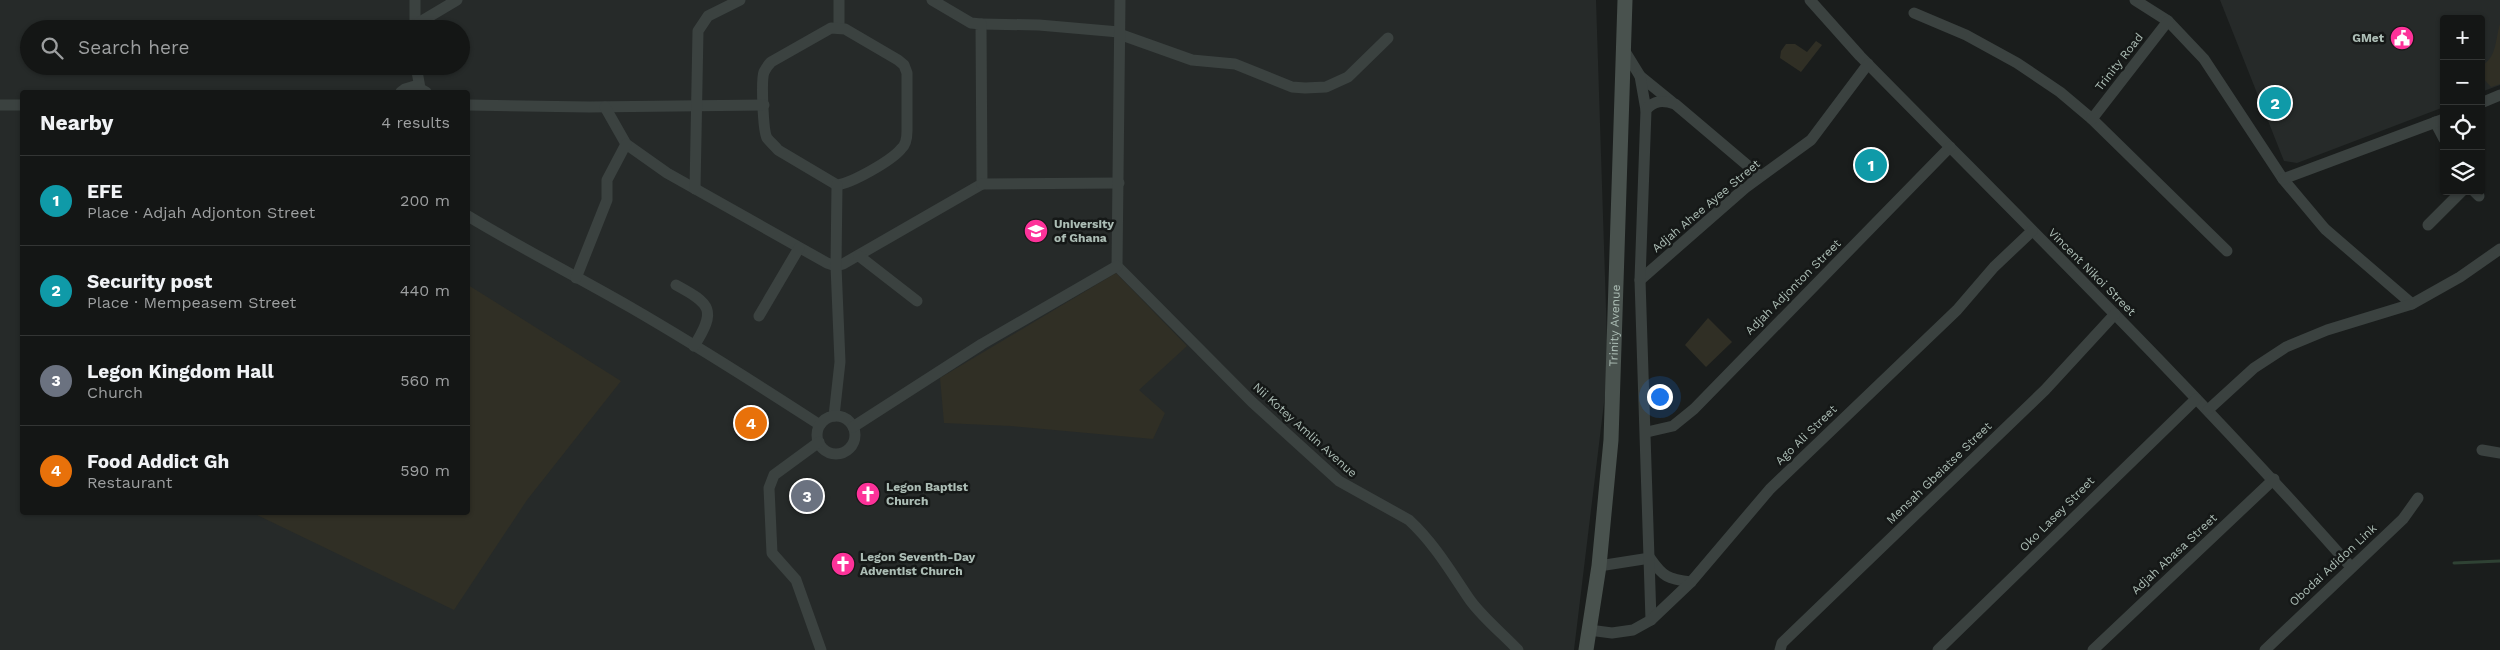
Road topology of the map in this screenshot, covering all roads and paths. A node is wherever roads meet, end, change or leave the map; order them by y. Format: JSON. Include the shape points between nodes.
{"nodes":[{"id":1,"x":414,"y":0,"type":"edge"},
{"id":2,"x":458,"y":0,"type":"edge"},
{"id":3,"x":740,"y":0,"type":"edge"},
{"id":4,"x":838,"y":0,"type":"edge"},
{"id":5,"x":932,"y":0,"type":"edge"},
{"id":6,"x":1120,"y":0,"type":"edge"},
{"id":7,"x":1625,"y":0,"type":"edge"},
{"id":8,"x":1810,"y":0,"type":"edge"},
{"id":9,"x":2135,"y":0,"type":"edge"},
{"id":10,"x":1914,"y":13,"type":"dead end"},
{"id":11,"x":415,"y":20,"type":"edge"},
{"id":12,"x":426,"y":20,"type":"edge"},
{"id":13,"x":2168,"y":21,"type":"junction"},
{"id":14,"x":981,"y":24,"type":"junction"},
{"id":15,"x":839,"y":28,"type":"junction"},
{"id":16,"x":1119,"y":33,"type":"junction"},
{"id":17,"x":1388,"y":38,"type":"dead end"},
{"id":18,"x":1624,"y":50,"type":"junction"},
{"id":19,"x":1868,"y":64,"type":"junction"},
{"id":20,"x":415,"y":75,"type":"edge"},
{"id":21,"x":1640,"y":76,"type":"junction"},
{"id":22,"x":414,"y":90,"type":"edge"},
{"id":23,"x":2500,"y":95,"type":"edge"},
{"id":24,"x":2485,"y":101,"type":"edge"},
{"id":25,"x":1675,"y":104,"type":"junction"},
{"id":26,"x":0,"y":105,"type":"edge"},
{"id":27,"x":20,"y":105,"type":"edge"},
{"id":28,"x":470,"y":105,"type":"edge"},
{"id":29,"x":764,"y":105,"type":"junction"},
{"id":30,"x":606,"y":107,"type":"junction"},
{"id":31,"x":696,"y":107,"type":"junction"},
{"id":32,"x":1649,"y":107,"type":"junction"},
{"id":33,"x":2092,"y":119,"type":"junction"},
{"id":34,"x":2440,"y":120,"type":"edge"},
{"id":35,"x":626,"y":144,"type":"junction"},
{"id":36,"x":1950,"y":147,"type":"junction"},
{"id":37,"x":1760,"y":176,"type":"junction"},
{"id":38,"x":2283,"y":178,"type":"junction"},
{"id":39,"x":1119,"y":183,"type":"junction"},
{"id":40,"x":982,"y":184,"type":"junction"},
{"id":41,"x":837,"y":185,"type":"junction"},
{"id":42,"x":695,"y":189,"type":"junction"},
{"id":43,"x":2458,"y":195,"type":"edge"},
{"id":44,"x":470,"y":217,"type":"edge"},
{"id":45,"x":2428,"y":225,"type":"dead end"},
{"id":46,"x":2032,"y":231,"type":"junction"},
{"id":47,"x":799,"y":248,"type":"junction"},
{"id":48,"x":2500,"y":249,"type":"edge"},
{"id":49,"x":2227,"y":251,"type":"dead end"},
{"id":50,"x":859,"y":256,"type":"junction"},
{"id":51,"x":836,"y":266,"type":"junction"},
{"id":52,"x":1117,"y":266,"type":"junction"},
{"id":53,"x":576,"y":278,"type":"junction"},
{"id":54,"x":1640,"y":280,"type":"junction"},
{"id":55,"x":676,"y":285,"type":"dead end"},
{"id":56,"x":917,"y":301,"type":"dead end"},
{"id":57,"x":2412,"y":304,"type":"junction"},
{"id":58,"x":2115,"y":314,"type":"junction"},
{"id":59,"x":758,"y":316,"type":"dead end"},
{"id":60,"x":694,"y":346,"type":"junction"},
{"id":61,"x":2196,"y":399,"type":"junction"},
{"id":62,"x":2208,"y":410,"type":"junction"},
{"id":63,"x":834,"y":416,"type":"junction"},
{"id":64,"x":820,"y":425,"type":"junction"},
{"id":65,"x":853,"y":427,"type":"junction"},
{"id":66,"x":1647,"y":432,"type":"junction"},
{"id":67,"x":819,"y":442,"type":"junction"},
{"id":68,"x":2482,"y":450,"type":"dead end"},
{"id":69,"x":2500,"y":453,"type":"edge"},
{"id":70,"x":2274,"y":479,"type":"junction"},
{"id":71,"x":2418,"y":498,"type":"dead end"},
{"id":72,"x":1650,"y":558,"type":"junction"},
{"id":73,"x":1600,"y":566,"type":"junction"},
{"id":74,"x":2351,"y":567,"type":"junction"},
{"id":75,"x":1692,"y":582,"type":"junction"},
{"id":76,"x":1651,"y":620,"type":"junction"},
{"id":77,"x":1589,"y":630,"type":"junction"},
{"id":78,"x":821,"y":650,"type":"edge"},
{"id":79,"x":1518,"y":650,"type":"edge"},
{"id":80,"x":1586,"y":650,"type":"edge"},
{"id":81,"x":1780,"y":650,"type":"edge"},
{"id":82,"x":1938,"y":650,"type":"edge"},
{"id":83,"x":2093,"y":650,"type":"edge"},
{"id":84,"x":2265,"y":650,"type":"edge"}],
"edges":[{"from":1,"to":11,"type":"street"},
{"from":2,"to":12,"type":"street"},
{"from":3,"to":31,"type":"street","via":[[708,16],[698,31]]},
{"from":4,"to":15,"type":"street"},
{"from":5,"to":14,"type":"street","via":[[972,23]]},
{"from":6,"to":16,"type":"street"},
{"from":7,"to":18,"type":"street","name":"Trinity Avenue"},
{"from":8,"to":19,"type":"street","name":"Vincent Nikoi Street"},
{"from":9,"to":13,"type":"street"},
{"from":10,"to":33,"type":"street","via":[[1966,35],[2017,63]]},
{"from":13,"to":33,"type":"street","name":"Trinity Road"},
{"from":13,"to":38,"type":"street","via":[[2204,58]]},
{"from":14,"to":16,"type":"street","via":[[1039,25]]},
{"from":14,"to":40,"type":"street"},
{"from":15,"to":29,"type":"street","via":[[831,28],[771,62],[764,74]]},
{"from":15,"to":41,"type":"street","via":[[846,29],[904,66],[907,73],[907,131],[901,150],[855,180]]},
{"from":16,"to":17,"type":"street","via":[[1192,60],[1235,64],[1305,88],[1326,87],[1348,77]]},
{"from":16,"to":39,"type":"street"},
{"from":18,"to":21,"type":"street"},
{"from":18,"to":73,"type":"street","name":"Trinity Avenue","via":[[1611,440]]},
{"from":19,"to":36,"type":"street","name":"Vincent Nikoi Street"},
{"from":19,"to":37,"type":"street","name":"Adjah Ahee Ayee Street","via":[[1811,140]]},
{"from":20,"to":22,"type":"street"},
{"from":21,"to":25,"type":"street"},
{"from":21,"to":32,"type":"street"},
{"from":23,"to":24,"type":"street"},
{"from":25,"to":32,"type":"street","via":[[1663,101]]},
{"from":25,"to":37,"type":"street"},
{"from":26,"to":27,"type":"street"},
{"from":28,"to":30,"type":"street"},
{"from":29,"to":31,"type":"street"},
{"from":29,"to":41,"type":"street","via":[[766,137],[778,150]]},
{"from":30,"to":31,"type":"street"},
{"from":30,"to":35,"type":"street"},
{"from":31,"to":42,"type":"street"},
{"from":32,"to":54,"type":"street"},
{"from":33,"to":49,"type":"street"},
{"from":34,"to":38,"type":"street"},
{"from":35,"to":42,"type":"street"},
{"from":35,"to":53,"type":"street","via":[[607,180],[607,200]]},
{"from":36,"to":46,"type":"street","name":"Vincent Nikoi Street"},
{"from":36,"to":66,"type":"street","name":"Adjah Adjonton Street","via":[[1694,409],[1674,426]]},
{"from":37,"to":54,"type":"street","name":"Adjah Ahee Ayee Street"},
{"from":38,"to":57,"type":"street","via":[[2325,229]]},
{"from":39,"to":40,"type":"street"},
{"from":39,"to":52,"type":"street"},
{"from":40,"to":50,"type":"street"},
{"from":41,"to":51,"type":"street"},
{"from":42,"to":47,"type":"street"},
{"from":43,"to":45,"type":"street"},
{"from":44,"to":53,"type":"street"},
{"from":46,"to":58,"type":"street","name":"Vincent Nikoi Street"},
{"from":46,"to":75,"type":"street","name":"Ago Ali Street","via":[[1994,267],[1957,310],[1770,489]]},
{"from":47,"to":51,"type":"street"},
{"from":47,"to":59,"type":"street"},
{"from":48,"to":57,"type":"street","via":[[2460,277]]},
{"from":50,"to":51,"type":"street"},
{"from":50,"to":56,"type":"street"},
{"from":51,"to":63,"type":"street","via":[[840,362]]},
{"from":52,"to":65,"type":"street","via":[[982,344]]},
{"from":52,"to":79,"type":"street","name":"Nii Kotey Amlin Avenue","via":[[1252,402],[1339,481],[1418,528],[1443,558],[1471,601]]},
{"from":53,"to":60,"type":"street"},
{"from":54,"to":66,"type":"street","via":[[1643,412]]},
{"from":55,"to":60,"type":"street","via":[[704,302],[708,309],[706,322]]},
{"from":57,"to":62,"type":"street","via":[[2327,330],[2286,347],[2254,368]]},
{"from":58,"to":61,"type":"street","name":"Vincent Nikoi Street"},
{"from":58,"to":81,"type":"street","name":"Mensah Gbeiatse Street","via":[[2045,390],[1782,643]]},
{"from":60,"to":64,"type":"street"},
{"from":61,"to":62,"type":"street","name":"Vincent Nikoi Street"},
{"from":61,"to":82,"type":"street","name":"Oko Lasey Street"},
{"from":62,"to":70,"type":"street","name":"Vincent Nikoi Street"},
{"from":63,"to":64,"type":"street"},
{"from":63,"to":65,"type":"street","via":[[845,419]]},
{"from":64,"to":67,"type":"street"},
{"from":65,"to":67,"type":"street","via":[[852,444],[843,452],[826,451]]},
{"from":66,"to":72,"type":"street"},
{"from":67,"to":78,"type":"street","via":[[774,475],[769,488],[772,553],[796,580]]},
{"from":68,"to":69,"type":"street"},
{"from":70,"to":74,"type":"street","name":"Vincent Nikoi Street"},
{"from":70,"to":83,"type":"street","name":"Adjah Abasa Street"},
{"from":71,"to":74,"type":"street","name":"Obodai Adidon Link","via":[[2403,520]]},
{"from":72,"to":73,"type":"street"},
{"from":72,"to":75,"type":"street","via":[[1661,574]]},
{"from":72,"to":76,"type":"street"},
{"from":73,"to":77,"type":"street","name":"Trinity Avenue"},
{"from":74,"to":84,"type":"street","name":"Obodai Adidon Link"},
{"from":75,"to":76,"type":"street","name":"Ago Ali Street"},
{"from":76,"to":77,"type":"street","name":"Ago Ali Street","via":[[1633,630],[1612,633]]},
{"from":77,"to":80,"type":"street","name":"Trinity Avenue"}]}
